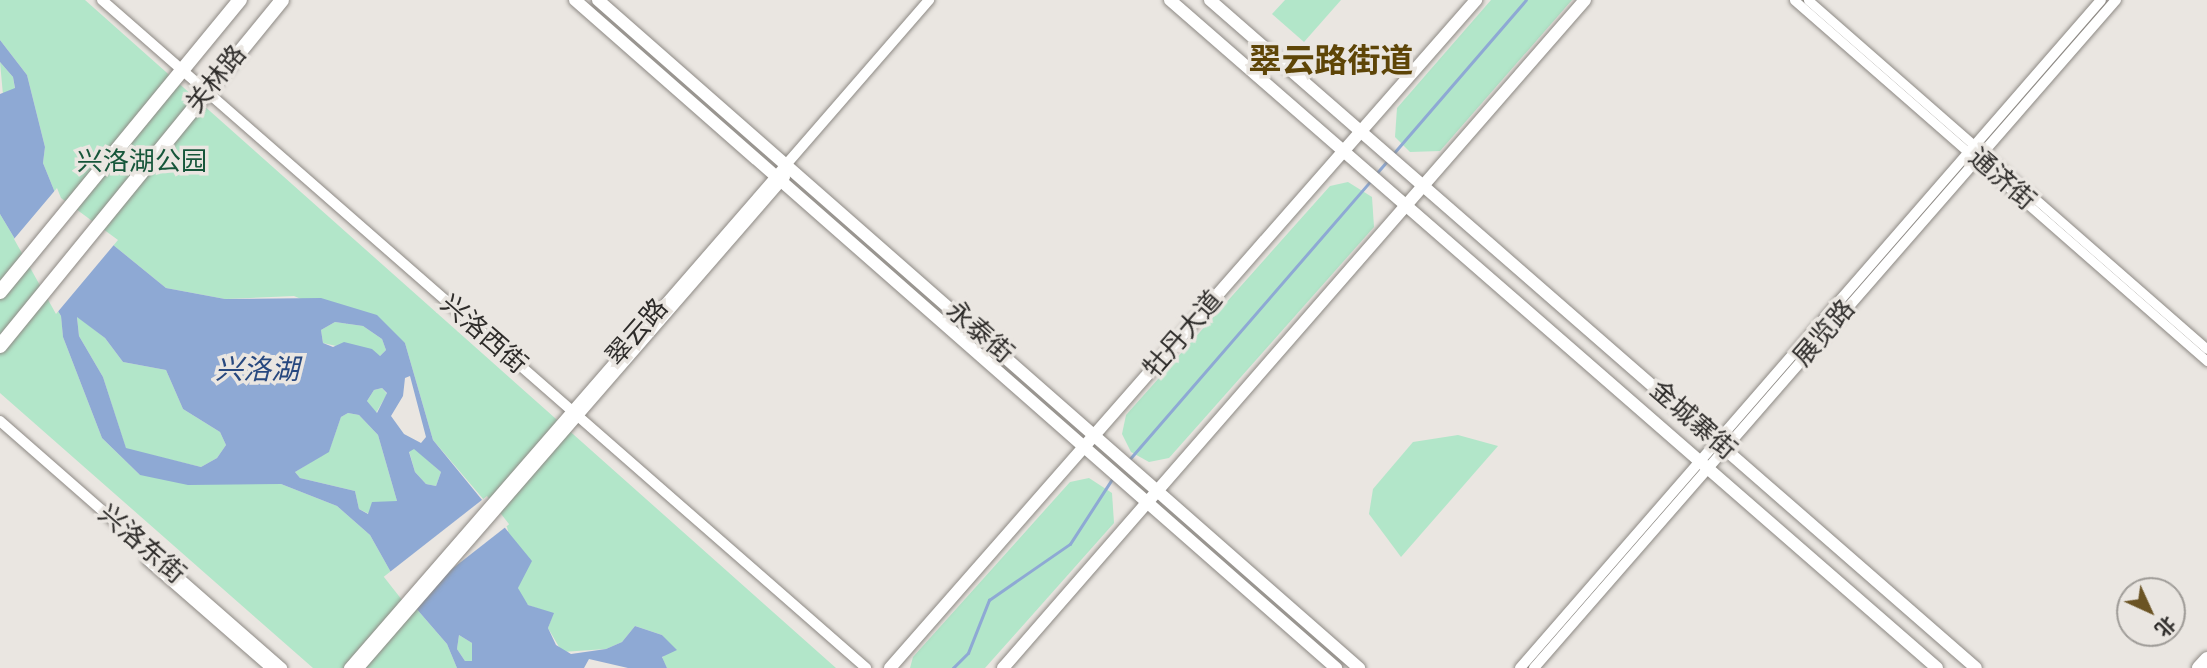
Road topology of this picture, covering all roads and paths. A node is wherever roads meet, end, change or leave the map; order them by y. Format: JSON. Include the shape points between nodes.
{"nodes":[{"id":1,"x":102,"y":0,"type":"edge"},
{"id":2,"x":113,"y":0,"type":"edge"},
{"id":3,"x":240,"y":0,"type":"edge"},
{"id":4,"x":282,"y":0,"type":"edge"},
{"id":5,"x":575,"y":0,"type":"edge"},
{"id":6,"x":598,"y":0,"type":"edge"},
{"id":7,"x":929,"y":0,"type":"edge"},
{"id":8,"x":938,"y":0,"type":"edge"},
{"id":9,"x":1170,"y":0,"type":"edge"},
{"id":10,"x":1210,"y":0,"type":"edge"},
{"id":11,"x":1476,"y":0,"type":"edge"},
{"id":12,"x":1585,"y":0,"type":"edge"},
{"id":13,"x":1794,"y":0,"type":"edge"},
{"id":14,"x":1808,"y":0,"type":"edge"},
{"id":15,"x":2101,"y":0,"type":"edge"},
{"id":16,"x":2116,"y":0,"type":"edge"},
{"id":17,"x":184,"y":67,"type":"junction"},
{"id":18,"x":210,"y":89,"type":"junction"},
{"id":19,"x":1362,"y":131,"type":"junction"},
{"id":20,"x":1344,"y":151,"type":"junction"},
{"id":21,"x":1977,"y":153,"type":"junction"},
{"id":22,"x":789,"y":167,"type":"junction"},
{"id":23,"x":779,"y":178,"type":"junction"},
{"id":24,"x":1424,"y":186,"type":"junction"},
{"id":25,"x":1406,"y":207,"type":"junction"},
{"id":26,"x":0,"y":292,"type":"edge"},
{"id":27,"x":0,"y":346,"type":"edge"},
{"id":28,"x":2207,"y":349,"type":"edge"},
{"id":29,"x":2207,"y":361,"type":"edge"},
{"id":30,"x":576,"y":412,"type":"junction"},
{"id":31,"x":0,"y":421,"type":"edge"},
{"id":32,"x":0,"y":431,"type":"edge"},
{"id":33,"x":1096,"y":435,"type":"junction"},
{"id":34,"x":1720,"y":446,"type":"junction"},
{"id":35,"x":1085,"y":447,"type":"junction"},
{"id":36,"x":1702,"y":467,"type":"junction"},
{"id":37,"x":1159,"y":491,"type":"junction"},
{"id":38,"x":1148,"y":503,"type":"junction"},
{"id":39,"x":394,"y":623,"type":"junction"},
{"id":40,"x":2207,"y":659,"type":"edge"},
{"id":41,"x":271,"y":668,"type":"edge"},
{"id":42,"x":282,"y":668,"type":"edge"},
{"id":43,"x":349,"y":668,"type":"edge"},
{"id":44,"x":359,"y":668,"type":"edge"},
{"id":45,"x":866,"y":668,"type":"edge"},
{"id":46,"x":876,"y":668,"type":"edge"},
{"id":47,"x":890,"y":668,"type":"edge"},
{"id":48,"x":1003,"y":668,"type":"edge"},
{"id":49,"x":1336,"y":668,"type":"edge"},
{"id":50,"x":1359,"y":668,"type":"edge"},
{"id":51,"x":1520,"y":668,"type":"edge"},
{"id":52,"x":1534,"y":668,"type":"edge"},
{"id":53,"x":1937,"y":668,"type":"edge"},
{"id":54,"x":1976,"y":668,"type":"edge"},
{"id":55,"x":2199,"y":668,"type":"edge"}],
"edges":[{"from":1,"to":17,"type":"street","name":"兴洛西街"},
{"from":2,"to":17,"type":"street","name":"兴洛西街"},
{"from":3,"to":17,"type":"main road","name":"关林路"},
{"from":4,"to":18,"type":"main road","name":"关林路"},
{"from":5,"to":23,"type":"main road","name":"永泰街"},
{"from":6,"to":22,"type":"main road","name":"永泰街"},
{"from":7,"to":22,"type":"street","name":"翠云路"},
{"from":8,"to":22,"type":"street","name":"翠云路"},
{"from":9,"to":20,"type":"main road"},
{"from":10,"to":19,"type":"main road"},
{"from":11,"to":19,"type":"main road","name":"牡丹大道"},
{"from":12,"to":24,"type":"main road"},
{"from":13,"to":21,"type":"street","name":"通济街"},
{"from":14,"to":21,"type":"street","name":"通济街"},
{"from":15,"to":21,"type":"street","name":"展览路"},
{"from":16,"to":21,"type":"street","name":"展览路"},
{"from":17,"to":18,"type":"street","name":"兴洛西街"},
{"from":17,"to":26,"type":"main road","name":"关林路"},
{"from":18,"to":27,"type":"main road","name":"关林路"},
{"from":18,"to":30,"type":"street","name":"兴洛西街"},
{"from":19,"to":20,"type":"main road","name":"牡丹大道"},
{"from":19,"to":24,"type":"main road","name":"金城寨街"},
{"from":20,"to":25,"type":"main road","name":"金城寨街"},
{"from":20,"to":33,"type":"main road","name":"牡丹大道"},
{"from":21,"to":28,"type":"street","name":"通济街"},
{"from":21,"to":29,"type":"street","name":"通济街"},
{"from":21,"to":34,"type":"street","name":"展览路"},
{"from":22,"to":23,"type":"street","name":"翠云路"},
{"from":22,"to":33,"type":"main road","name":"永泰街"},
{"from":23,"to":30,"type":"street","name":"翠云路"},
{"from":23,"to":35,"type":"main road","name":"永泰街"},
{"from":24,"to":25,"type":"main road"},
{"from":24,"to":34,"type":"main road","name":"金城寨街"},
{"from":25,"to":36,"type":"main road","name":"金城寨街"},
{"from":25,"to":37,"type":"main road"},
{"from":30,"to":39,"type":"street","name":"翠云路"},
{"from":30,"to":45,"type":"street","name":"兴洛西街"},
{"from":30,"to":46,"type":"street","name":"兴洛西街"},
{"from":31,"to":42,"type":"street","name":"兴洛东街"},
{"from":32,"to":41,"type":"street","name":"兴洛东街"},
{"from":33,"to":35,"type":"main road","name":"牡丹大道"},
{"from":33,"to":37,"type":"main road","name":"永泰街"},
{"from":34,"to":36,"type":"street","name":"展览路"},
{"from":34,"to":54,"type":"main road","name":"金城寨街"},
{"from":35,"to":38,"type":"main road","name":"永泰街"},
{"from":35,"to":47,"type":"main road","name":"牡丹大道"},
{"from":36,"to":51,"type":"street","name":"展览路"},
{"from":36,"to":52,"type":"street","name":"展览路"},
{"from":36,"to":53,"type":"main road","name":"金城寨街"},
{"from":37,"to":38,"type":"main road"},
{"from":37,"to":50,"type":"main road","name":"永泰街"},
{"from":38,"to":48,"type":"main road"},
{"from":38,"to":49,"type":"main road","name":"永泰街"},
{"from":39,"to":43,"type":"street","name":"翠云路"},
{"from":39,"to":44,"type":"street","name":"翠云路"},
{"from":40,"to":55,"type":"main road"}]}
